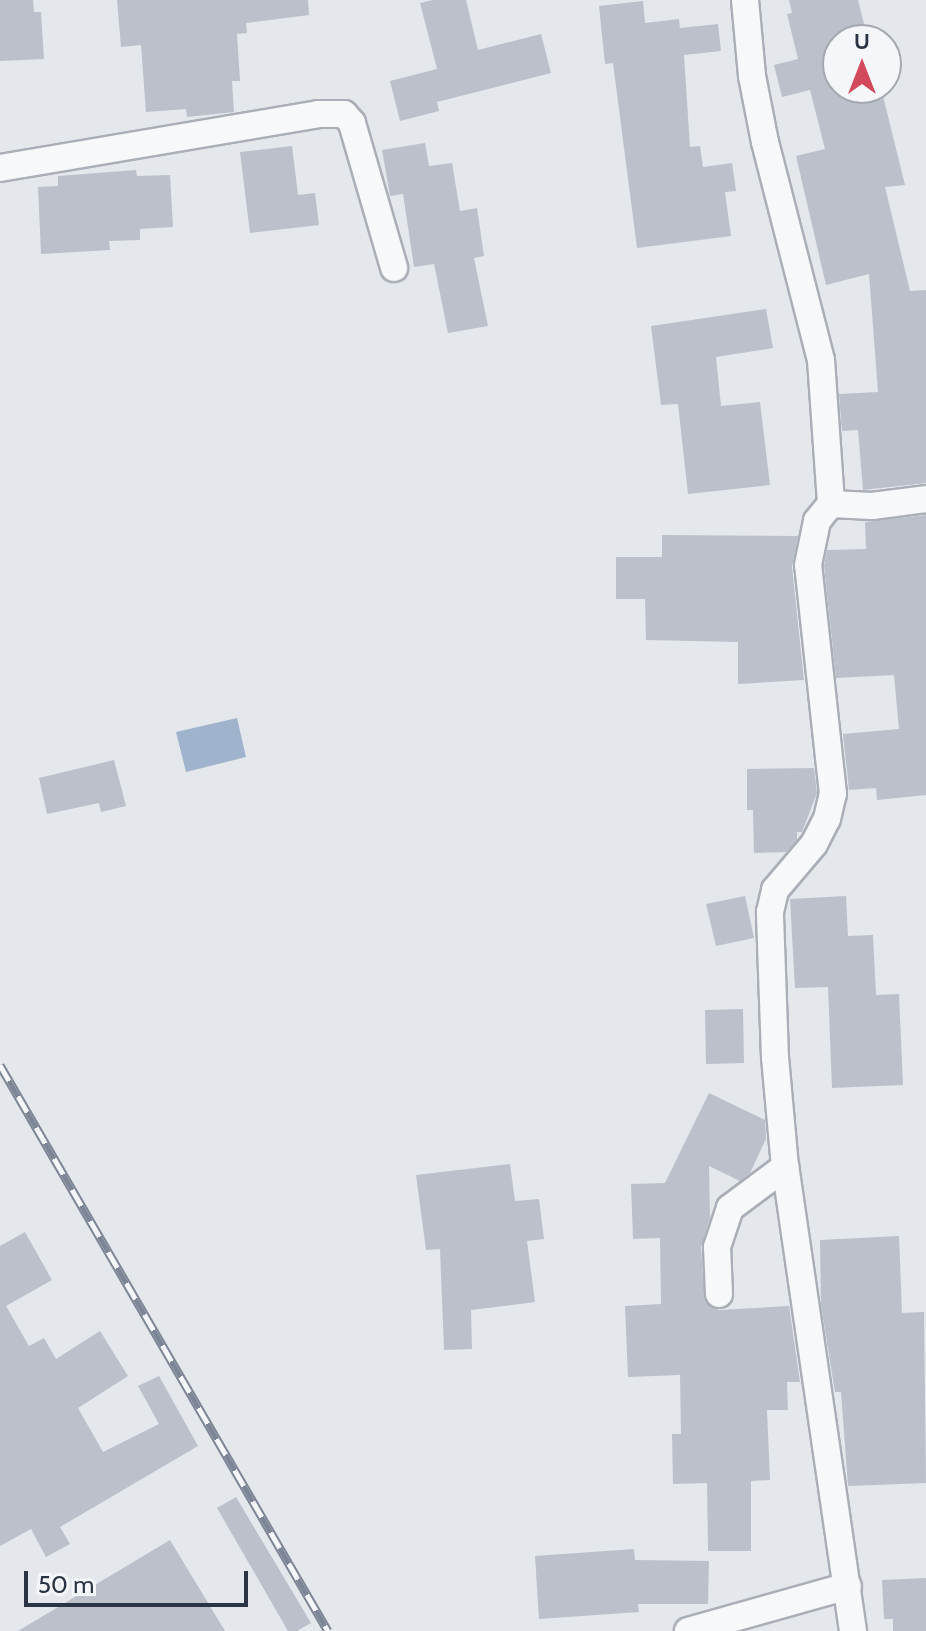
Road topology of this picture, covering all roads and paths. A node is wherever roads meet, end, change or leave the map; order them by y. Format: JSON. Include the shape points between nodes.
{"nodes":[{"id":1,"x":745,"y":0,"type":"edge"},
{"id":2,"x":0,"y":168,"type":"edge"},
{"id":3,"x":394,"y":268,"type":"dead end"},
{"id":4,"x":926,"y":499,"type":"edge"},
{"id":5,"x":831,"y":504,"type":"junction"},
{"id":6,"x":785,"y":1167,"type":"junction"},
{"id":7,"x":719,"y":1294,"type":"dead end"},
{"id":8,"x":848,"y":1586,"type":"junction"},
{"id":9,"x":688,"y":1631,"type":"edge"},
{"id":10,"x":853,"y":1631,"type":"edge"}],
"edges":[{"from":1,"to":5,"type":"street","via":[[765,142],[821,360]]},
{"from":2,"to":3,"type":"street","via":[[318,114],[344,114],[352,123]]},
{"from":4,"to":5,"type":"street","via":[[872,506]]},
{"from":5,"to":6,"type":"street","via":[[817,521],[808,565],[833,794],[814,844],[775,890],[770,912]]},
{"from":6,"to":7,"type":"street","via":[[730,1208],[722,1223]]},
{"from":6,"to":8,"type":"street"},
{"from":8,"to":9,"type":"street"},
{"from":8,"to":10,"type":"street"}]}
